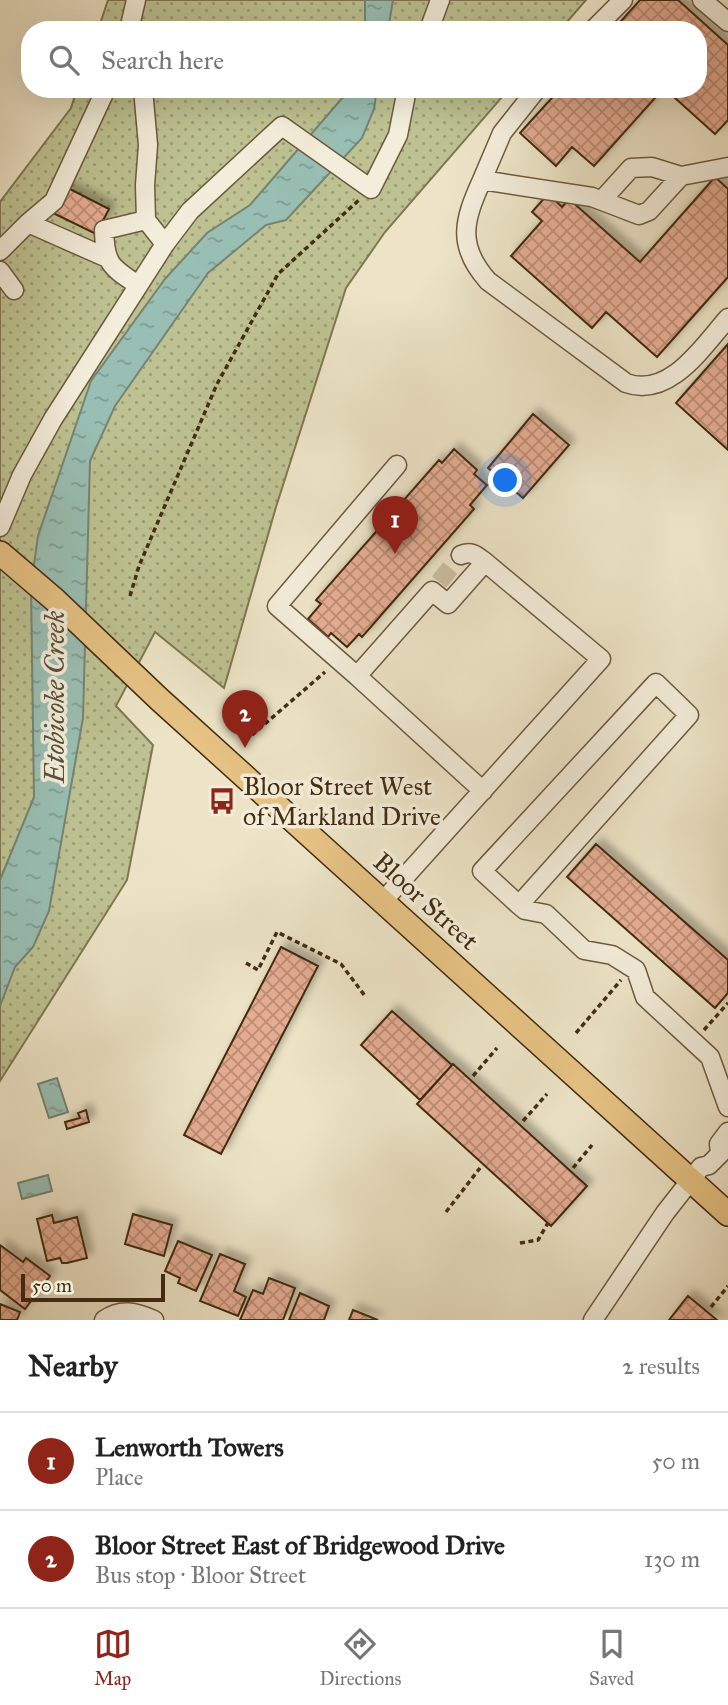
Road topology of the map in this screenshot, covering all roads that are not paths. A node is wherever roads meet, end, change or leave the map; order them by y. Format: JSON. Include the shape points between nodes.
{"nodes":[{"id":1,"x":136,"y":0,"type":"edge"},
{"id":2,"x":440,"y":0,"type":"edge"},
{"id":3,"x":623,"y":0,"type":"edge"},
{"id":4,"x":702,"y":0,"type":"edge"},
{"id":5,"x":131,"y":21,"type":"edge"},
{"id":6,"x":432,"y":21,"type":"edge"},
{"id":7,"x":602,"y":21,"type":"edge"},
{"id":8,"x":728,"y":22,"type":"edge"},
{"id":9,"x":102,"y":98,"type":"edge"},
{"id":10,"x":144,"y":98,"type":"edge"},
{"id":11,"x":405,"y":98,"type":"edge"},
{"id":12,"x":530,"y":98,"type":"edge"},
{"id":13,"x":728,"y":167,"type":"edge"},
{"id":14,"x":681,"y":176,"type":"junction"},
{"id":15,"x":482,"y":180,"type":"junction"},
{"id":16,"x":602,"y":200,"type":"junction"},
{"id":17,"x":146,"y":220,"type":"junction"},
{"id":18,"x":28,"y":223,"type":"junction"},
{"id":19,"x":165,"y":243,"type":"junction"},
{"id":20,"x":0,"y":251,"type":"edge"},
{"id":21,"x":105,"y":257,"type":"junction"},
{"id":22,"x":0,"y":271,"type":"edge"},
{"id":23,"x":138,"y":285,"type":"junction"},
{"id":24,"x":14,"y":290,"type":"dead end"},
{"id":25,"x":728,"y":318,"type":"edge"},
{"id":26,"x":397,"y":465,"type":"dead end"},
{"id":27,"x":0,"y":527,"type":"edge"},
{"id":28,"x":0,"y":553,"type":"edge"},
{"id":29,"x":461,"y":555,"type":"dead end"},
{"id":30,"x":485,"y":562,"type":"junction"},
{"id":31,"x":357,"y":676,"type":"junction"},
{"id":32,"x":483,"y":791,"type":"junction"},
{"id":33,"x":384,"y":901,"type":"junction"},
{"id":34,"x":519,"y":905,"type":"junction"},
{"id":35,"x":727,"y":1098,"type":"edge"},
{"id":36,"x":723,"y":1138,"type":"edge"},
{"id":37,"x":696,"y":1173,"type":"junction"},
{"id":38,"x":728,"y":1214,"type":"edge"},
{"id":39,"x":104,"y":1320,"type":"edge"},
{"id":40,"x":154,"y":1320,"type":"edge"},
{"id":41,"x":593,"y":1320,"type":"edge"}],
"edges":[{"from":1,"to":5,"type":"street"},
{"from":2,"to":6,"type":"street"},
{"from":3,"to":7,"type":"street"},
{"from":4,"to":8,"type":"street"},
{"from":9,"to":18,"type":"street","via":[[54,201]]},
{"from":10,"to":17,"type":"street"},
{"from":11,"to":19,"type":"street","via":[[398,135],[371,189],[282,126],[190,211]]},
{"from":12,"to":15,"type":"street","via":[[502,133]]},
{"from":13,"to":14,"type":"street"},
{"from":14,"to":16,"type":"street","via":[[652,167],[631,168]]},
{"from":14,"to":16,"type":"street","via":[[645,214]]},
{"from":15,"to":16,"type":"street"},
{"from":15,"to":25,"type":"street","via":[[465,237],[477,269],[626,383],[658,383],[680,371]]},
{"from":17,"to":19,"type":"street"},
{"from":17,"to":21,"type":"street","via":[[104,230]]},
{"from":18,"to":20,"type":"street"},
{"from":18,"to":21,"type":"street"},
{"from":19,"to":23,"type":"street"},
{"from":21,"to":23,"type":"street"},
{"from":22,"to":24,"type":"street"},
{"from":23,"to":27,"type":"street","via":[[53,419]]},
{"from":26,"to":31,"type":"street","via":[[277,606]]},
{"from":28,"to":33,"type":"main road","name":"Bloor Street"},
{"from":29,"to":30,"type":"street","via":[[475,554]]},
{"from":30,"to":31,"type":"street","via":[[449,604],[435,586]]},
{"from":30,"to":32,"type":"street","via":[[601,659]]},
{"from":31,"to":32,"type":"street"},
{"from":32,"to":33,"type":"street"},
{"from":33,"to":37,"type":"main road","name":"Bloor Street"},
{"from":34,"to":34,"type":"street","via":[[482,871],[656,683],[689,715]]},
{"from":34,"to":35,"type":"street","via":[[546,914],[584,950],[612,955],[636,970],[645,997],[709,1057]]},
{"from":36,"to":37,"type":"street","via":[[720,1154]]},
{"from":37,"to":38,"type":"main road","name":"Bloor Street"},
{"from":37,"to":41,"type":"street"},
{"from":39,"to":40,"type":"street","via":[[127,1312]]}]}
